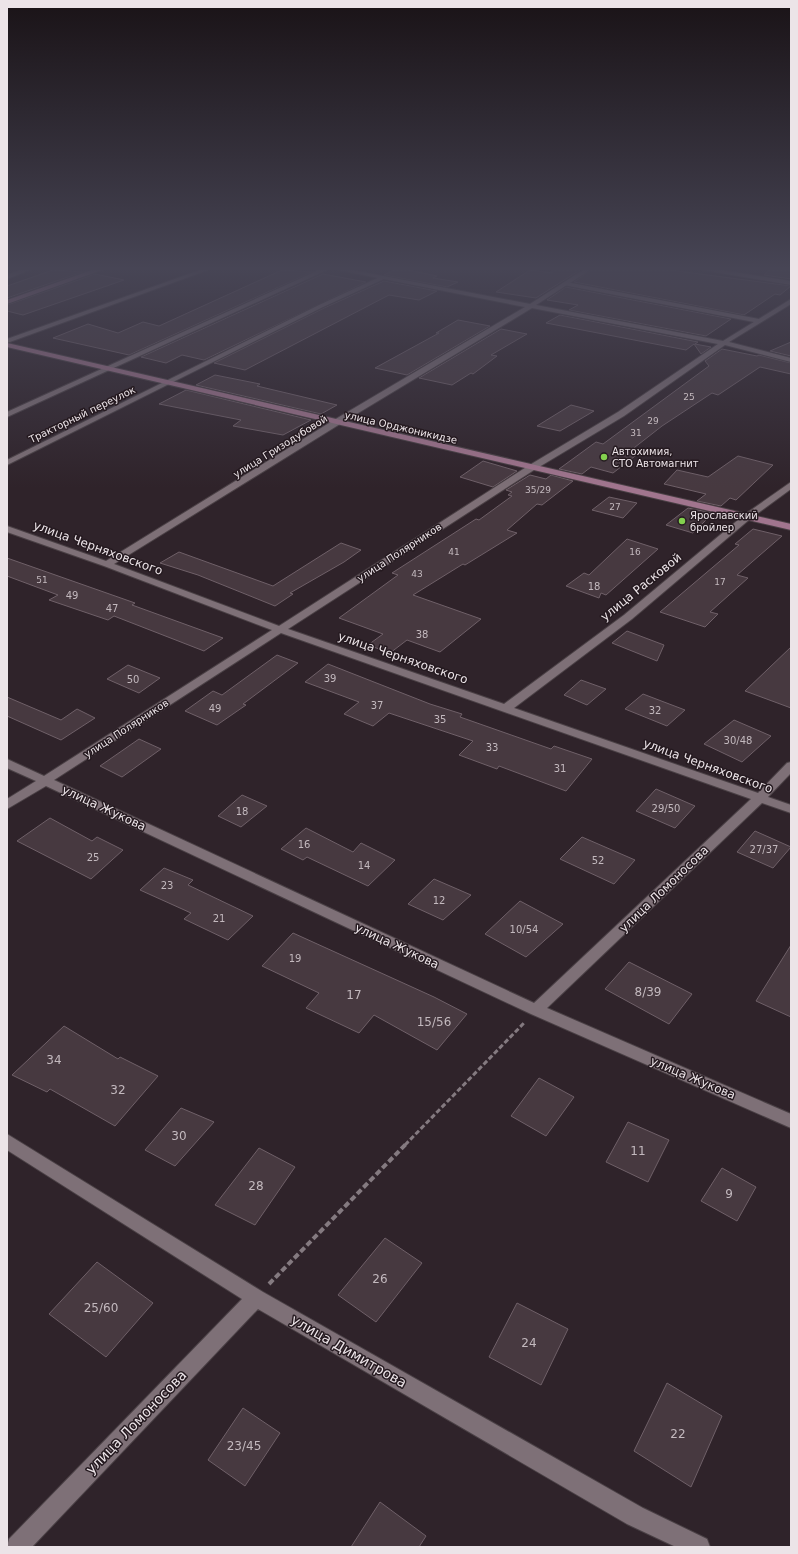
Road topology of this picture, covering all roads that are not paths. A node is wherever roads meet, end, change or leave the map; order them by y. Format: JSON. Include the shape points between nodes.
{"nodes":[{"id":1,"x":167,"y":343,"type":"edge"},
{"id":2,"x":248,"y":343,"type":"edge"},
{"id":3,"x":470,"y":343,"type":"edge"},
{"id":4,"x":724,"y":343,"type":"joint"},
{"id":5,"x":8,"y":345,"type":"edge"},
{"id":6,"x":791,"y":360,"type":"edge"},
{"id":7,"x":107,"y":370,"type":"junction"},
{"id":8,"x":168,"y":383,"type":"junction"},
{"id":9,"x":7,"y":415,"type":"edge"},
{"id":10,"x":337,"y":422,"type":"junction"},
{"id":11,"x":7,"y":463,"type":"edge"},
{"id":12,"x":531,"y":468,"type":"junction"},
{"id":13,"x":791,"y":485,"type":"edge"},
{"id":14,"x":746,"y":517,"type":"junction"},
{"id":15,"x":791,"y":527,"type":"edge"},
{"id":16,"x":7,"y":529,"type":"edge"},
{"id":17,"x":107,"y":564,"type":"junction"},
{"id":18,"x":279,"y":629,"type":"junction"},
{"id":19,"x":506,"y":708,"type":"junction"},
{"id":20,"x":7,"y":763,"type":"edge"},
{"id":21,"x":791,"y":766,"type":"edge"},
{"id":22,"x":44,"y":781,"type":"junction"},
{"id":23,"x":760,"y":798,"type":"junction"},
{"id":24,"x":7,"y":806,"type":"edge"},
{"id":25,"x":791,"y":809,"type":"edge"},
{"id":26,"x":536,"y":1010,"type":"junction"},
{"id":27,"x":791,"y":1121,"type":"edge"},
{"id":28,"x":7,"y":1141,"type":"edge"},
{"id":29,"x":256,"y":1298,"type":"junction"},
{"id":30,"x":17,"y":1547,"type":"edge"},
{"id":31,"x":699,"y":1547,"type":"edge"}],
"edges":[{"from":1,"to":7,"type":"street"},
{"from":2,"to":8,"type":"lane","name":"Тракторный переулок"},
{"from":3,"to":10,"type":"street","name":"улица Гризодубовой"},
{"from":4,"to":6,"type":"street"},
{"from":4,"to":12,"type":"street","name":"улица Полярников","via":[[621,414]]},
{"from":5,"to":7,"type":"main road","name":"улица Орджоникидзе"},
{"from":7,"to":8,"type":"main road","name":"улица Орджоникидзе"},
{"from":7,"to":9,"type":"street"},
{"from":8,"to":10,"type":"main road","name":"улица Орджоникидзе"},
{"from":8,"to":11,"type":"lane","name":"Тракторный переулок"},
{"from":10,"to":12,"type":"main road","name":"улица Орджоникидзе"},
{"from":10,"to":17,"type":"street","name":"улица Гризодубовой"},
{"from":12,"to":14,"type":"main road","name":"улица Орджоникидзе"},
{"from":12,"to":18,"type":"street","name":"улица Полярников"},
{"from":13,"to":14,"type":"street","name":"улица Расковой"},
{"from":14,"to":15,"type":"main road","name":"улица Орджоникидзе"},
{"from":14,"to":19,"type":"street","name":"улица Расковой","via":[[628,616]]},
{"from":16,"to":17,"type":"street","name":"улица Черняховского"},
{"from":17,"to":18,"type":"street","name":"улица Черняховского"},
{"from":18,"to":19,"type":"street","name":"улица Черняховского"},
{"from":18,"to":22,"type":"street","name":"улица Полярников"},
{"from":19,"to":23,"type":"street","name":"улица Черняховского"},
{"from":20,"to":22,"type":"street","name":"улица Жукова"},
{"from":21,"to":23,"type":"street","name":"улица Ломоносова"},
{"from":22,"to":24,"type":"street","name":"улица Полярников"},
{"from":22,"to":26,"type":"street","name":"улица Жукова"},
{"from":23,"to":25,"type":"street","name":"улица Черняховского"},
{"from":23,"to":26,"type":"street","name":"улица Ломоносова"},
{"from":26,"to":27,"type":"street","name":"улица Жукова"},
{"from":28,"to":29,"type":"street","name":"улица Димитрова"},
{"from":29,"to":30,"type":"street","name":"улица Ломоносова"},
{"from":29,"to":31,"type":"street","name":"улица Димитрова","via":[[635,1516]]}]}
